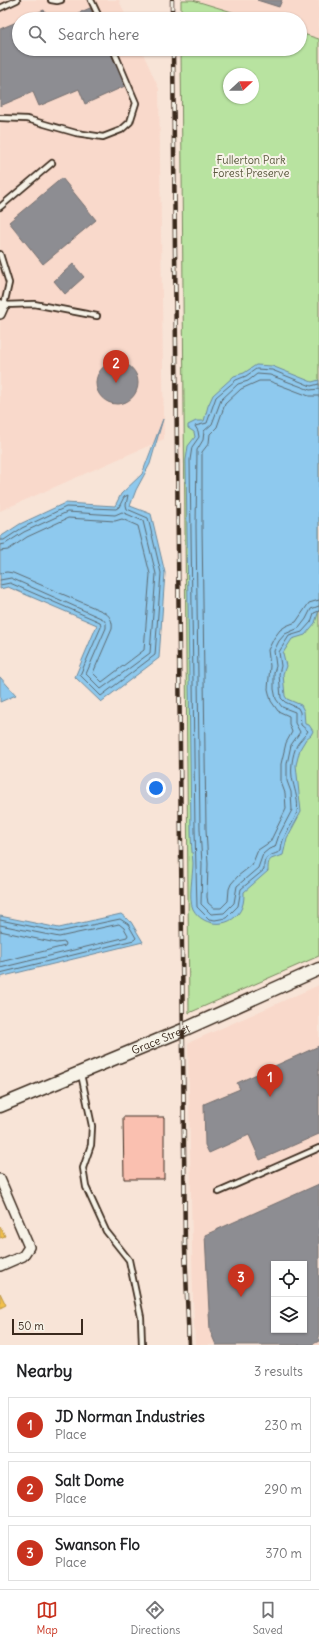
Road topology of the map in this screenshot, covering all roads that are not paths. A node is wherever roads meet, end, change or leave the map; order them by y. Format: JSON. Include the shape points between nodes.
{"nodes":[{"id":1,"x":18,"y":0,"type":"edge"},
{"id":2,"x":51,"y":0,"type":"edge"},
{"id":3,"x":61,"y":0,"type":"edge"},
{"id":4,"x":91,"y":0,"type":"edge"},
{"id":5,"x":0,"y":8,"type":"edge"},
{"id":6,"x":97,"y":12,"type":"edge"},
{"id":7,"x":116,"y":56,"type":"edge"},
{"id":8,"x":0,"y":118,"type":"edge"},
{"id":9,"x":52,"y":163,"type":"dead end"},
{"id":10,"x":0,"y":207,"type":"edge"},
{"id":11,"x":0,"y":254,"type":"edge"},
{"id":12,"x":2,"y":303,"type":"edge"},
{"id":13,"x":0,"y":314,"type":"edge"},
{"id":14,"x":97,"y":316,"type":"dead end"},
{"id":15,"x":319,"y":969,"type":"edge"},
{"id":16,"x":81,"y":1072,"type":"junction"},
{"id":17,"x":0,"y":1106,"type":"edge"},
{"id":18,"x":319,"y":1148,"type":"edge"},
{"id":19,"x":0,"y":1180,"type":"edge"},
{"id":20,"x":219,"y":1192,"type":"dead end"},
{"id":21,"x":0,"y":1266,"type":"edge"},
{"id":22,"x":142,"y":1345,"type":"edge"}],
"edges":[{"from":1,"to":5,"type":"lane"},
{"from":2,"to":3,"type":"lane"},
{"from":4,"to":6,"type":"lane"},
{"from":7,"to":8,"type":"lane","via":[[136,103],[130,122],[121,130],[103,137],[76,133],[27,119]]},
{"from":9,"to":10,"type":"lane"},
{"from":11,"to":12,"type":"lane","via":[[9,283]]},
{"from":12,"to":13,"type":"street"},
{"from":12,"to":14,"type":"lane","via":[[34,304]]},
{"from":15,"to":16,"type":"street","name":"Grace Street"},
{"from":16,"to":17,"type":"street","name":"Grace Street"},
{"from":16,"to":22,"type":"lane","via":[[92,1126],[90,1145],[83,1168],[86,1187],[106,1231],[129,1260],[141,1317]]},
{"from":18,"to":20,"type":"lane"},
{"from":19,"to":21,"type":"street","via":[[29,1247],[23,1256]]}]}
